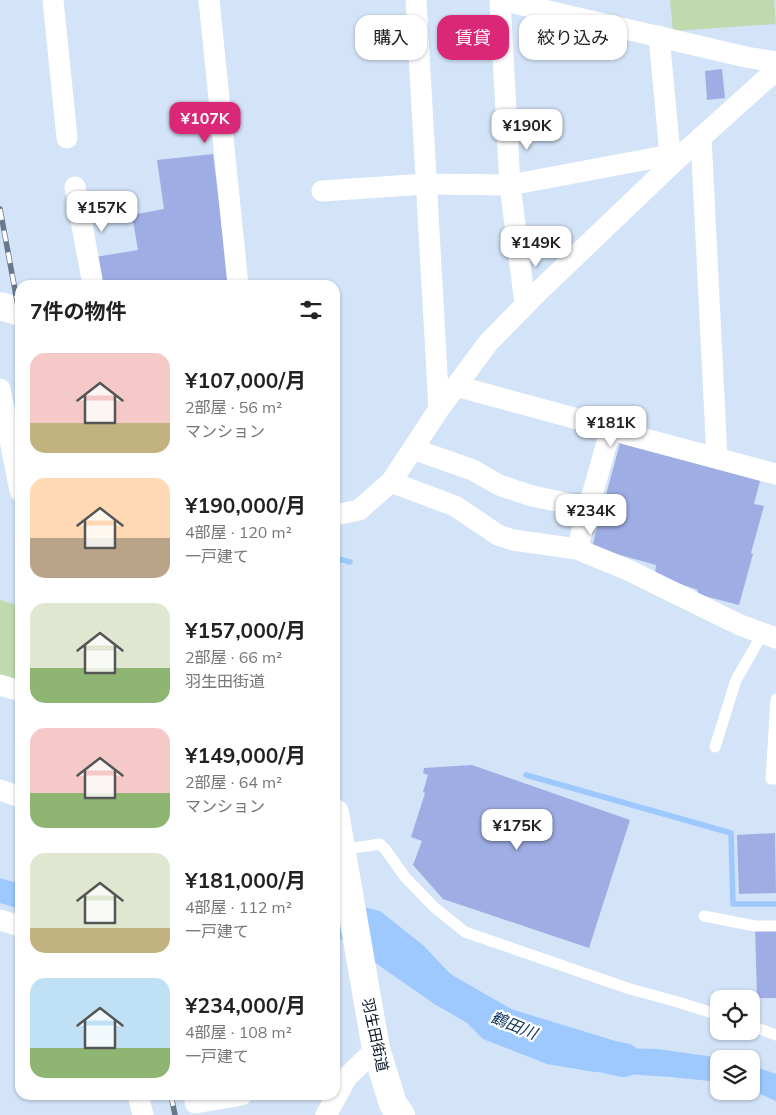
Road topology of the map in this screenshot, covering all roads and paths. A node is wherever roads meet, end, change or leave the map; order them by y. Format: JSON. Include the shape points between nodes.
{"nodes":[{"id":1,"x":53,"y":0,"type":"edge"},
{"id":2,"x":209,"y":0,"type":"edge"},
{"id":3,"x":416,"y":0,"type":"edge"},
{"id":4,"x":501,"y":0,"type":"edge"},
{"id":5,"x":658,"y":36,"type":"junction"},
{"id":6,"x":776,"y":62,"type":"edge"},
{"id":7,"x":776,"y":70,"type":"edge"},
{"id":8,"x":701,"y":137,"type":"junction"},
{"id":9,"x":67,"y":138,"type":"dead end"},
{"id":10,"x":675,"y":155,"type":"junction"},
{"id":11,"x":426,"y":184,"type":"junction"},
{"id":12,"x":510,"y":186,"type":"junction"},
{"id":13,"x":75,"y":187,"type":"dead end"},
{"id":14,"x":322,"y":191,"type":"dead end"},
{"id":15,"x":92,"y":280,"type":"edge"},
{"id":16,"x":237,"y":280,"type":"edge"},
{"id":17,"x":525,"y":304,"type":"junction"},
{"id":18,"x":0,"y":306,"type":"edge"},
{"id":19,"x":15,"y":310,"type":"edge"},
{"id":20,"x":456,"y":386,"type":"junction"},
{"id":21,"x":0,"y":389,"type":"edge"},
{"id":22,"x":439,"y":409,"type":"junction"},
{"id":23,"x":611,"y":428,"type":"junction"},
{"id":24,"x":413,"y":449,"type":"junction"},
{"id":25,"x":717,"y":458,"type":"junction"},
{"id":26,"x":776,"y":474,"type":"edge"},
{"id":27,"x":12,"y":477,"type":"edge"},
{"id":28,"x":391,"y":482,"type":"junction"},
{"id":29,"x":590,"y":508,"type":"junction"},
{"id":30,"x":340,"y":514,"type":"edge"},
{"id":31,"x":577,"y":549,"type":"junction"},
{"id":32,"x":773,"y":635,"type":"edge"},
{"id":33,"x":0,"y":685,"type":"edge"},
{"id":34,"x":15,"y":690,"type":"edge"},
{"id":35,"x":776,"y":699,"type":"edge"},
{"id":36,"x":715,"y":747,"type":"dead end"},
{"id":37,"x":776,"y":779,"type":"edge"},
{"id":38,"x":0,"y":790,"type":"edge"},
{"id":39,"x":15,"y":795,"type":"edge"},
{"id":40,"x":340,"y":844,"type":"edge"},
{"id":41,"x":341,"y":850,"type":"junction"},
{"id":42,"x":704,"y":916,"type":"dead end"},
{"id":43,"x":0,"y":920,"type":"edge"},
{"id":44,"x":15,"y":924,"type":"edge"},
{"id":45,"x":776,"y":926,"type":"edge"},
{"id":46,"x":710,"y":1012,"type":"edge"},
{"id":47,"x":760,"y":1029,"type":"edge"},
{"id":48,"x":776,"y":1035,"type":"edge"},
{"id":49,"x":376,"y":1049,"type":"junction"},
{"id":50,"x":341,"y":1078,"type":"edge"},
{"id":51,"x":139,"y":1100,"type":"edge"},
{"id":52,"x":213,"y":1100,"type":"edge"},
{"id":53,"x":332,"y":1100,"type":"edge"},
{"id":54,"x":195,"y":1103,"type":"dead end"},
{"id":55,"x":142,"y":1115,"type":"edge"},
{"id":56,"x":326,"y":1115,"type":"edge"},
{"id":57,"x":401,"y":1115,"type":"edge"}],
"edges":[{"from":1,"to":9,"type":"street"},
{"from":2,"to":16,"type":"street"},
{"from":3,"to":11,"type":"street"},
{"from":4,"to":5,"type":"street"},
{"from":4,"to":12,"type":"street"},
{"from":5,"to":6,"type":"street"},
{"from":5,"to":10,"type":"street"},
{"from":7,"to":8,"type":"street"},
{"from":8,"to":10,"type":"street"},
{"from":8,"to":25,"type":"street"},
{"from":10,"to":12,"type":"street"},
{"from":10,"to":17,"type":"street"},
{"from":11,"to":12,"type":"street"},
{"from":11,"to":14,"type":"street"},
{"from":11,"to":22,"type":"street"},
{"from":12,"to":17,"type":"street"},
{"from":13,"to":15,"type":"street"},
{"from":17,"to":20,"type":"street","via":[[488,343]]},
{"from":18,"to":19,"type":"main road"},
{"from":20,"to":22,"type":"street"},
{"from":20,"to":23,"type":"street"},
{"from":21,"to":27,"type":"street"},
{"from":22,"to":24,"type":"street"},
{"from":23,"to":25,"type":"street"},
{"from":23,"to":29,"type":"street"},
{"from":24,"to":28,"type":"street"},
{"from":24,"to":29,"type":"street","via":[[473,470],[499,485],[532,496]]},
{"from":25,"to":26,"type":"street"},
{"from":28,"to":30,"type":"street","via":[[359,510]]},
{"from":28,"to":31,"type":"street","via":[[455,506],[498,535]]},
{"from":29,"to":31,"type":"street"},
{"from":31,"to":32,"type":"street","via":[[628,570],[740,625]]},
{"from":32,"to":36,"type":"lane","via":[[736,680]]},
{"from":33,"to":34,"type":"street"},
{"from":35,"to":37,"type":"lane","via":[[771,779]]},
{"from":38,"to":39,"type":"street"},
{"from":40,"to":41,"type":"main road"},
{"from":41,"to":46,"type":"lane","via":[[380,844],[434,907],[465,932],[630,989]]},
{"from":41,"to":49,"type":"main road","name":"羽生田街道"},
{"from":42,"to":45,"type":"lane","via":[[755,926]]},
{"from":43,"to":44,"type":"street"},
{"from":47,"to":48,"type":"lane"},
{"from":49,"to":50,"type":"street"},
{"from":49,"to":57,"type":"main road","name":"羽生田街道","via":[[393,1104]]},
{"from":51,"to":55,"type":"street"},
{"from":52,"to":54,"type":"street"},
{"from":53,"to":56,"type":"street"}]}
